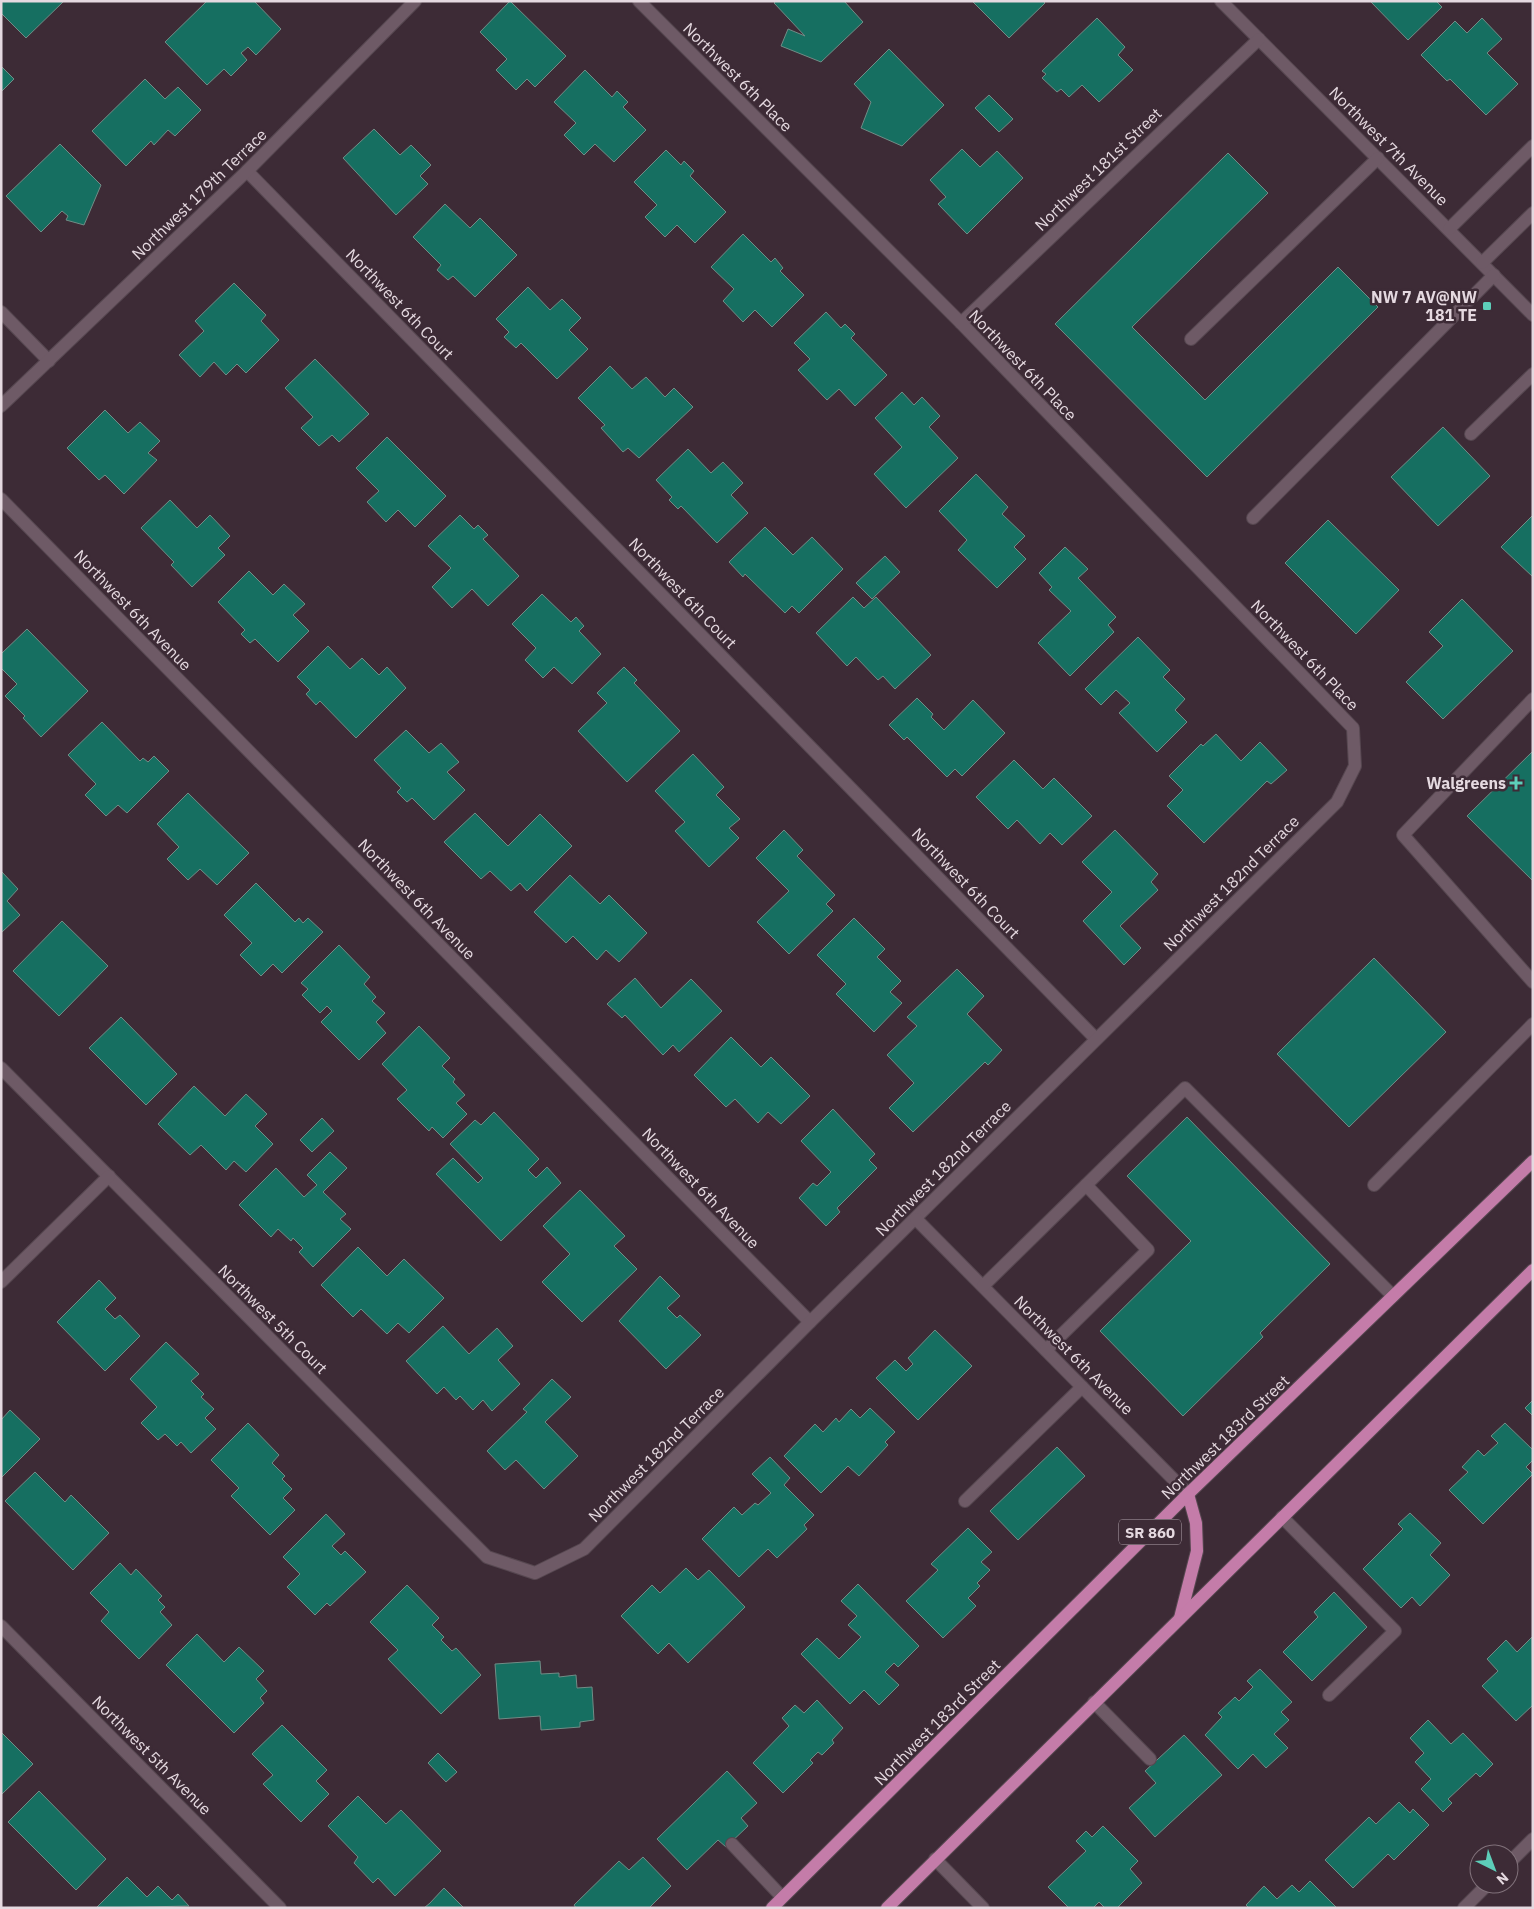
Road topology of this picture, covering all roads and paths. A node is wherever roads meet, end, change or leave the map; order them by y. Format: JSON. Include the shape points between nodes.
{"nodes":[{"id":1,"x":415,"y":1,"type":"edge"},
{"id":2,"x":639,"y":1,"type":"edge"},
{"id":3,"x":1221,"y":1,"type":"edge"},
{"id":4,"x":1258,"y":39,"type":"junction"},
{"id":5,"x":1533,"y":146,"type":"edge"},
{"id":6,"x":1378,"y":158,"type":"junction"},
{"id":7,"x":248,"y":171,"type":"junction"},
{"id":8,"x":1533,"y":212,"type":"edge"},
{"id":9,"x":1449,"y":229,"type":"junction"},
{"id":10,"x":1482,"y":263,"type":"junction"},
{"id":11,"x":1494,"y":276,"type":"junction"},
{"id":12,"x":1,"y":312,"type":"edge"},
{"id":13,"x":1533,"y":315,"type":"edge"},
{"id":14,"x":960,"y":323,"type":"junction"},
{"id":15,"x":1191,"y":340,"type":"dead end"},
{"id":16,"x":49,"y":361,"type":"junction"},
{"id":17,"x":1533,"y":374,"type":"edge"},
{"id":18,"x":1,"y":406,"type":"edge"},
{"id":19,"x":1471,"y":434,"type":"dead end"},
{"id":20,"x":1,"y":499,"type":"edge"},
{"id":21,"x":1253,"y":518,"type":"dead end"},
{"id":22,"x":1533,"y":699,"type":"edge"},
{"id":23,"x":1355,"y":766,"type":"joint"},
{"id":24,"x":1533,"y":982,"type":"edge"},
{"id":25,"x":1533,"y":1024,"type":"edge"},
{"id":26,"x":1096,"y":1039,"type":"junction"},
{"id":27,"x":1,"y":1068,"type":"edge"},
{"id":28,"x":1533,"y":1161,"type":"edge"},
{"id":29,"x":109,"y":1176,"type":"junction"},
{"id":30,"x":1086,"y":1185,"type":"junction"},
{"id":31,"x":1374,"y":1185,"type":"dead end"},
{"id":32,"x":916,"y":1219,"type":"junction"},
{"id":33,"x":1533,"y":1270,"type":"edge"},
{"id":34,"x":1,"y":1282,"type":"edge"},
{"id":35,"x":983,"y":1286,"type":"junction"},
{"id":36,"x":1393,"y":1296,"type":"junction"},
{"id":37,"x":810,"y":1322,"type":"junction"},
{"id":38,"x":1046,"y":1350,"type":"junction"},
{"id":39,"x":1082,"y":1387,"type":"junction"},
{"id":40,"x":1188,"y":1494,"type":"junction"},
{"id":41,"x":965,"y":1501,"type":"dead end"},
{"id":42,"x":1282,"y":1517,"type":"junction"},
{"id":43,"x":535,"y":1573,"type":"joint"},
{"id":44,"x":1180,"y":1618,"type":"junction"},
{"id":45,"x":1,"y":1626,"type":"edge"},
{"id":46,"x":1329,"y":1695,"type":"dead end"},
{"id":47,"x":1094,"y":1702,"type":"junction"},
{"id":48,"x":1150,"y":1759,"type":"dead end"},
{"id":49,"x":1533,"y":1839,"type":"edge"},
{"id":50,"x":732,"y":1844,"type":"dead end"},
{"id":51,"x":1519,"y":1853,"type":"edge"},
{"id":52,"x":935,"y":1859,"type":"junction"},
{"id":53,"x":1478,"y":1894,"type":"edge"},
{"id":54,"x":782,"y":1897,"type":"junction"},
{"id":55,"x":280,"y":1908,"type":"edge"},
{"id":56,"x":772,"y":1908,"type":"edge"},
{"id":57,"x":886,"y":1908,"type":"edge"},
{"id":58,"x":984,"y":1908,"type":"edge"},
{"id":59,"x":1464,"y":1908,"type":"edge"}],
"edges":[{"from":1,"to":7,"type":"street","name":"Northwest 179th Terrace"},
{"from":2,"to":14,"type":"street","name":"Northwest 6th Place"},
{"from":3,"to":4,"type":"street","name":"Northwest 7th Avenue"},
{"from":4,"to":6,"type":"street","name":"Northwest 7th Avenue"},
{"from":4,"to":14,"type":"street","name":"Northwest 181st Street"},
{"from":5,"to":9,"type":"street"},
{"from":6,"to":9,"type":"street","name":"Northwest 7th Avenue"},
{"from":6,"to":15,"type":"street"},
{"from":7,"to":16,"type":"street","name":"Northwest 179th Terrace"},
{"from":7,"to":26,"type":"street","name":"Northwest 6th Court"},
{"from":8,"to":10,"type":"street"},
{"from":9,"to":10,"type":"street","name":"Northwest 7th Avenue"},
{"from":10,"to":11,"type":"street","name":"Northwest 7th Avenue"},
{"from":11,"to":13,"type":"street","name":"Northwest 7th Avenue"},
{"from":11,"to":21,"type":"street"},
{"from":12,"to":16,"type":"street"},
{"from":14,"to":23,"type":"street","name":"Northwest 6th Place","via":[[1353,728]]},
{"from":16,"to":18,"type":"street","name":"Northwest 179th Terrace"},
{"from":17,"to":19,"type":"street"},
{"from":20,"to":37,"type":"street","name":"Northwest 6th Avenue"},
{"from":22,"to":24,"type":"street","via":[[1403,835]]},
{"from":23,"to":26,"type":"street","name":"Northwest 182nd Terrace","via":[[1337,802]]},
{"from":25,"to":31,"type":"street"},
{"from":26,"to":32,"type":"street","name":"Northwest 182nd Terrace"},
{"from":27,"to":29,"type":"street","name":"Northwest 5th Court"},
{"from":28,"to":36,"type":"main road","name":"Northwest 183rd Street","number":"SR 860"},
{"from":29,"to":34,"type":"street"},
{"from":29,"to":43,"type":"street","name":"Northwest 5th Court","via":[[488,1557]]},
{"from":30,"to":35,"type":"street"},
{"from":30,"to":36,"type":"street","via":[[1185,1088]]},
{"from":30,"to":38,"type":"street","via":[[1148,1250]]},
{"from":32,"to":35,"type":"street","name":"Northwest 6th Avenue"},
{"from":32,"to":37,"type":"street","name":"Northwest 182nd Terrace"},
{"from":33,"to":42,"type":"main road"},
{"from":35,"to":38,"type":"street","name":"Northwest 6th Avenue"},
{"from":36,"to":40,"type":"main road","name":"Northwest 183rd Street","number":"SR 860"},
{"from":37,"to":43,"type":"street","name":"Northwest 182nd Terrace","via":[[584,1549]]},
{"from":38,"to":39,"type":"street","name":"Northwest 6th Avenue"},
{"from":39,"to":40,"type":"street","name":"Northwest 6th Avenue"},
{"from":39,"to":41,"type":"street"},
{"from":40,"to":44,"type":"main road","via":[[1196,1523],[1198,1551]]},
{"from":40,"to":54,"type":"main road","name":"Northwest 183rd Street","number":"SR 860"},
{"from":42,"to":44,"type":"main road"},
{"from":42,"to":46,"type":"street","via":[[1395,1631]]},
{"from":44,"to":47,"type":"main road"},
{"from":45,"to":55,"type":"street","name":"Northwest 5th Avenue"},
{"from":47,"to":48,"type":"street"},
{"from":47,"to":52,"type":"main road"},
{"from":49,"to":51,"type":"street"},
{"from":50,"to":54,"type":"street"},
{"from":52,"to":57,"type":"main road"},
{"from":52,"to":58,"type":"street"},
{"from":53,"to":59,"type":"street"},
{"from":54,"to":56,"type":"main road","name":"Northwest 183rd Street","number":"SR 860"}]}
